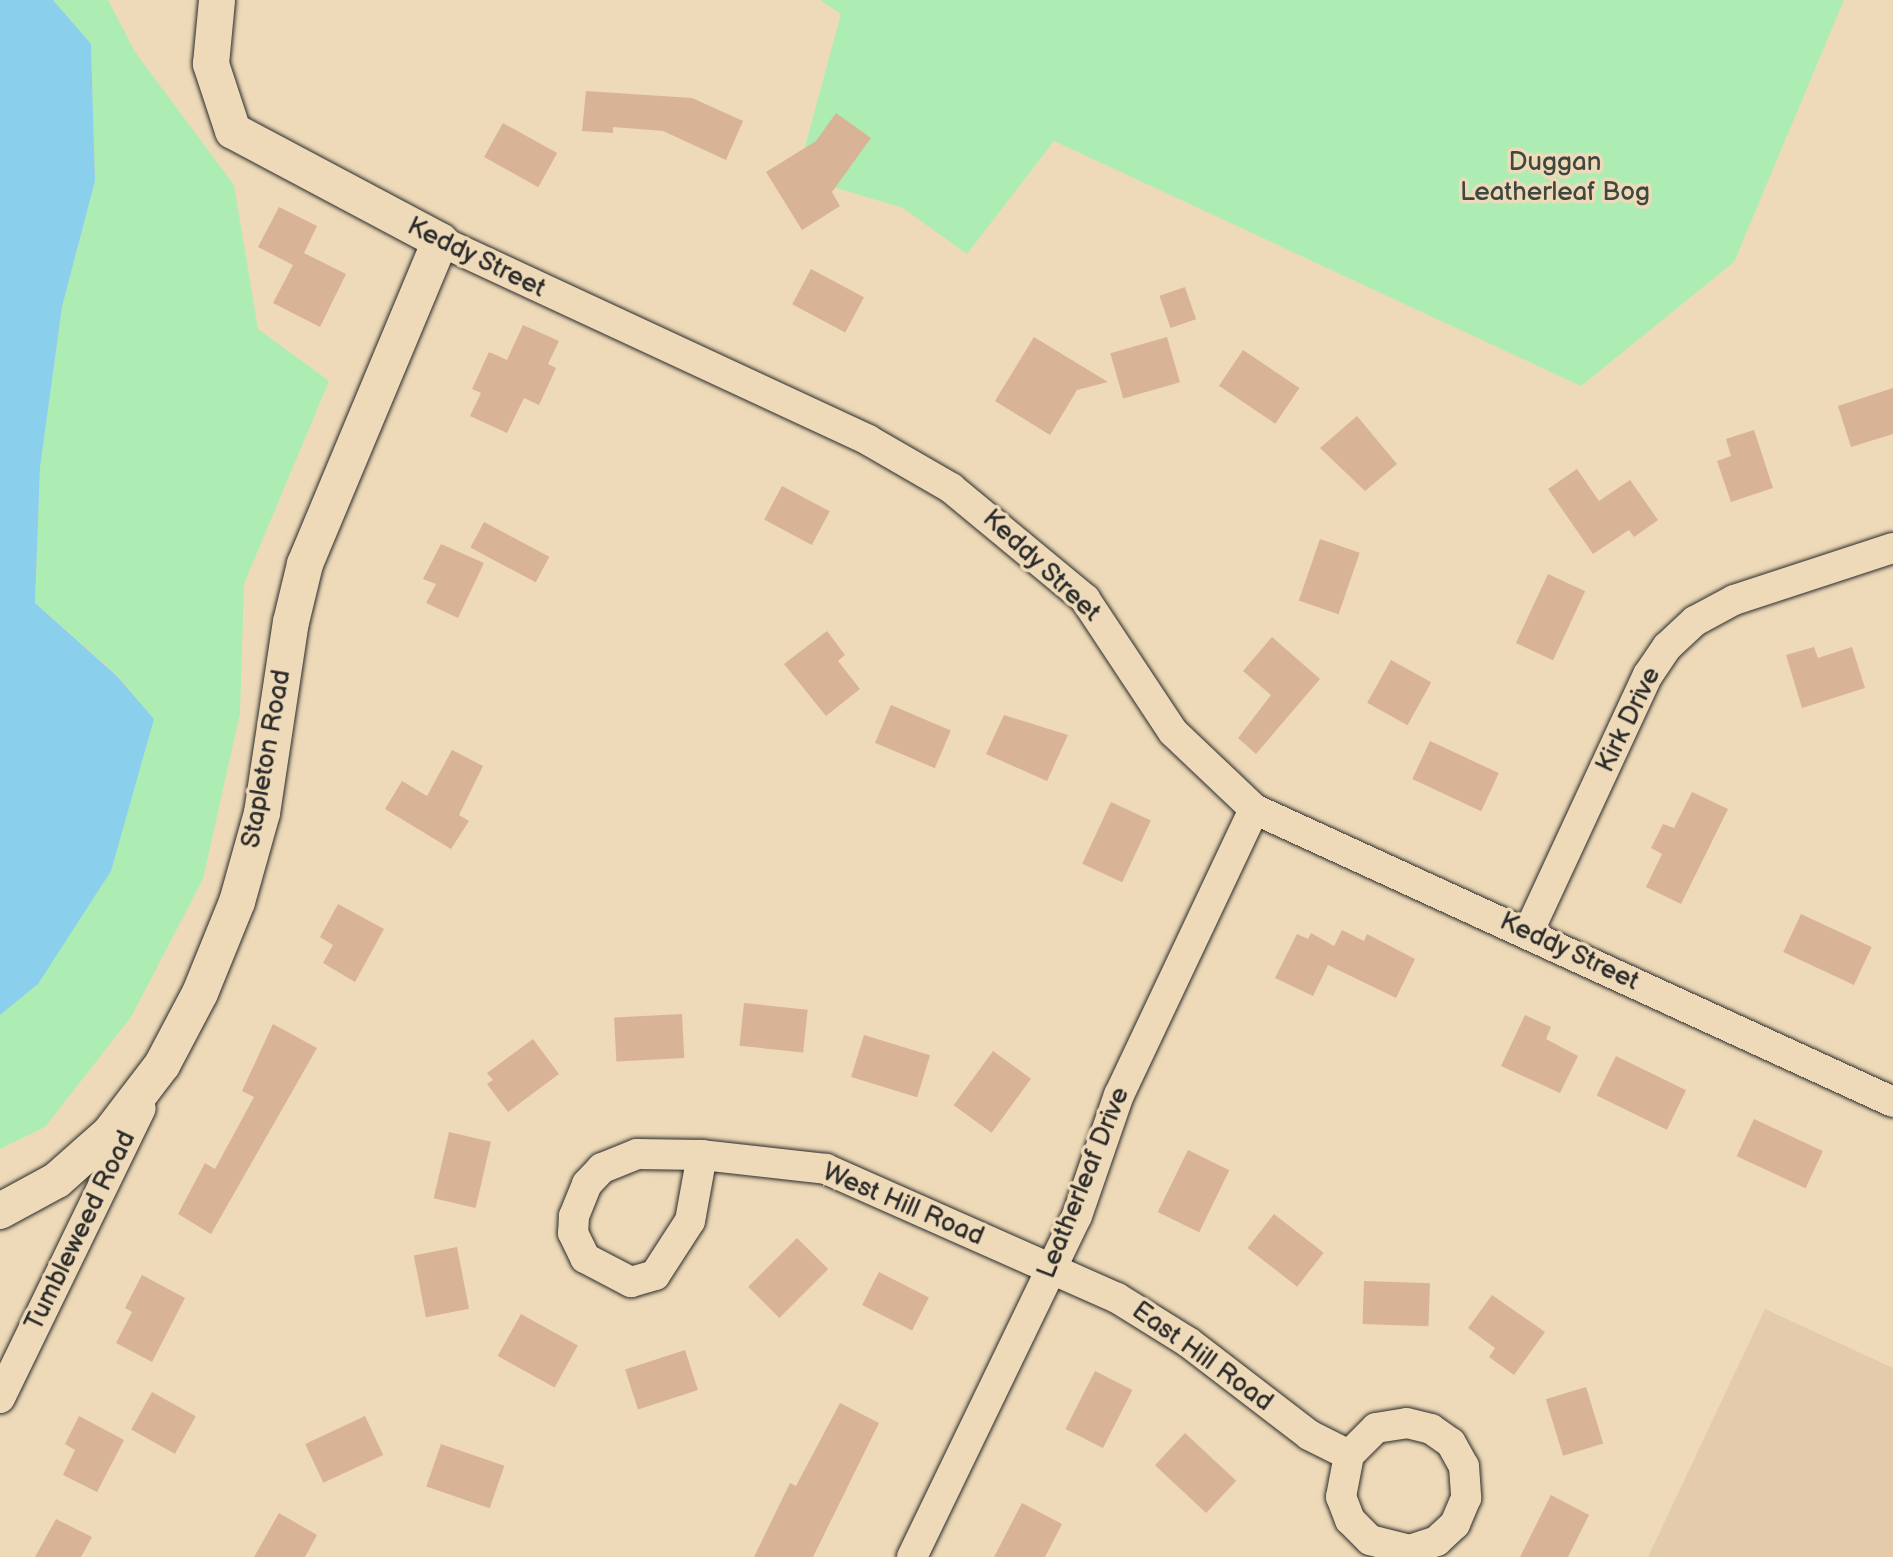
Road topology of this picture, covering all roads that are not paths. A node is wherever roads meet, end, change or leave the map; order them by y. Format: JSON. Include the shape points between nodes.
{"nodes":[{"id":1,"x":217,"y":0,"type":"edge"},
{"id":2,"x":440,"y":241,"type":"junction"},
{"id":3,"x":1893,"y":548,"type":"edge"},
{"id":4,"x":1254,"y":809,"type":"junction"},
{"id":5,"x":1528,"y":933,"type":"junction"},
{"id":6,"x":162,"y":1065,"type":"junction"},
{"id":7,"x":1893,"y":1102,"type":"edge"},
{"id":8,"x":702,"y":1155,"type":"junction"},
{"id":9,"x":0,"y":1211,"type":"edge"},
{"id":10,"x":1050,"y":1271,"type":"junction"},
{"id":11,"x":0,"y":1398,"type":"edge"},
{"id":12,"x":1349,"y":1455,"type":"junction"},
{"id":13,"x":912,"y":1557,"type":"edge"}],
"edges":[{"from":1,"to":2,"type":"street","name":"Keddy Street","via":[[209,49],[214,76],[227,120],[244,140]]},
{"from":2,"to":4,"type":"street","name":"Keddy Street","via":[[868,440],[951,488],[1085,599],[1173,732]]},
{"from":2,"to":6,"type":"street","name":"Stapleton Road","via":[[314,535],[291,622],[275,741],[251,856],[220,948]]},
{"from":3,"to":5,"type":"street","name":"Kirk Drive","via":[[1734,600],[1695,621],[1667,647],[1648,675]]},
{"from":4,"to":5,"type":"street","name":"Keddy Street"},
{"from":4,"to":10,"type":"street","name":"Leatherleaf Drive","via":[[1119,1095],[1088,1188]]},
{"from":5,"to":7,"type":"street","name":"Keddy Street"},
{"from":6,"to":9,"type":"street","name":"Stapleton Road","via":[[125,1116],[76,1165],[38,1194]]},
{"from":6,"to":11,"type":"street","name":"Tumbleweed Road"},
{"from":8,"to":8,"type":"street","name":"West Hill Road","via":[[690,1221],[655,1275],[631,1282],[585,1258],[577,1248],[574,1216],[587,1184],[602,1168],[637,1154]]},
{"from":8,"to":10,"type":"street","name":"West Hill Road","via":[[777,1160],[849,1176]]},
{"from":10,"to":12,"type":"street","name":"East Hill Road","via":[[1140,1310],[1309,1435]]},
{"from":10,"to":13,"type":"street","name":"Leatherleaf Drive"},
{"from":12,"to":12,"type":"street","via":[[1364,1436],[1391,1424],[1419,1424],[1440,1434],[1458,1453],[1468,1482],[1455,1524],[1423,1547],[1395,1550],[1370,1540],[1350,1520],[1341,1497]]}]}
